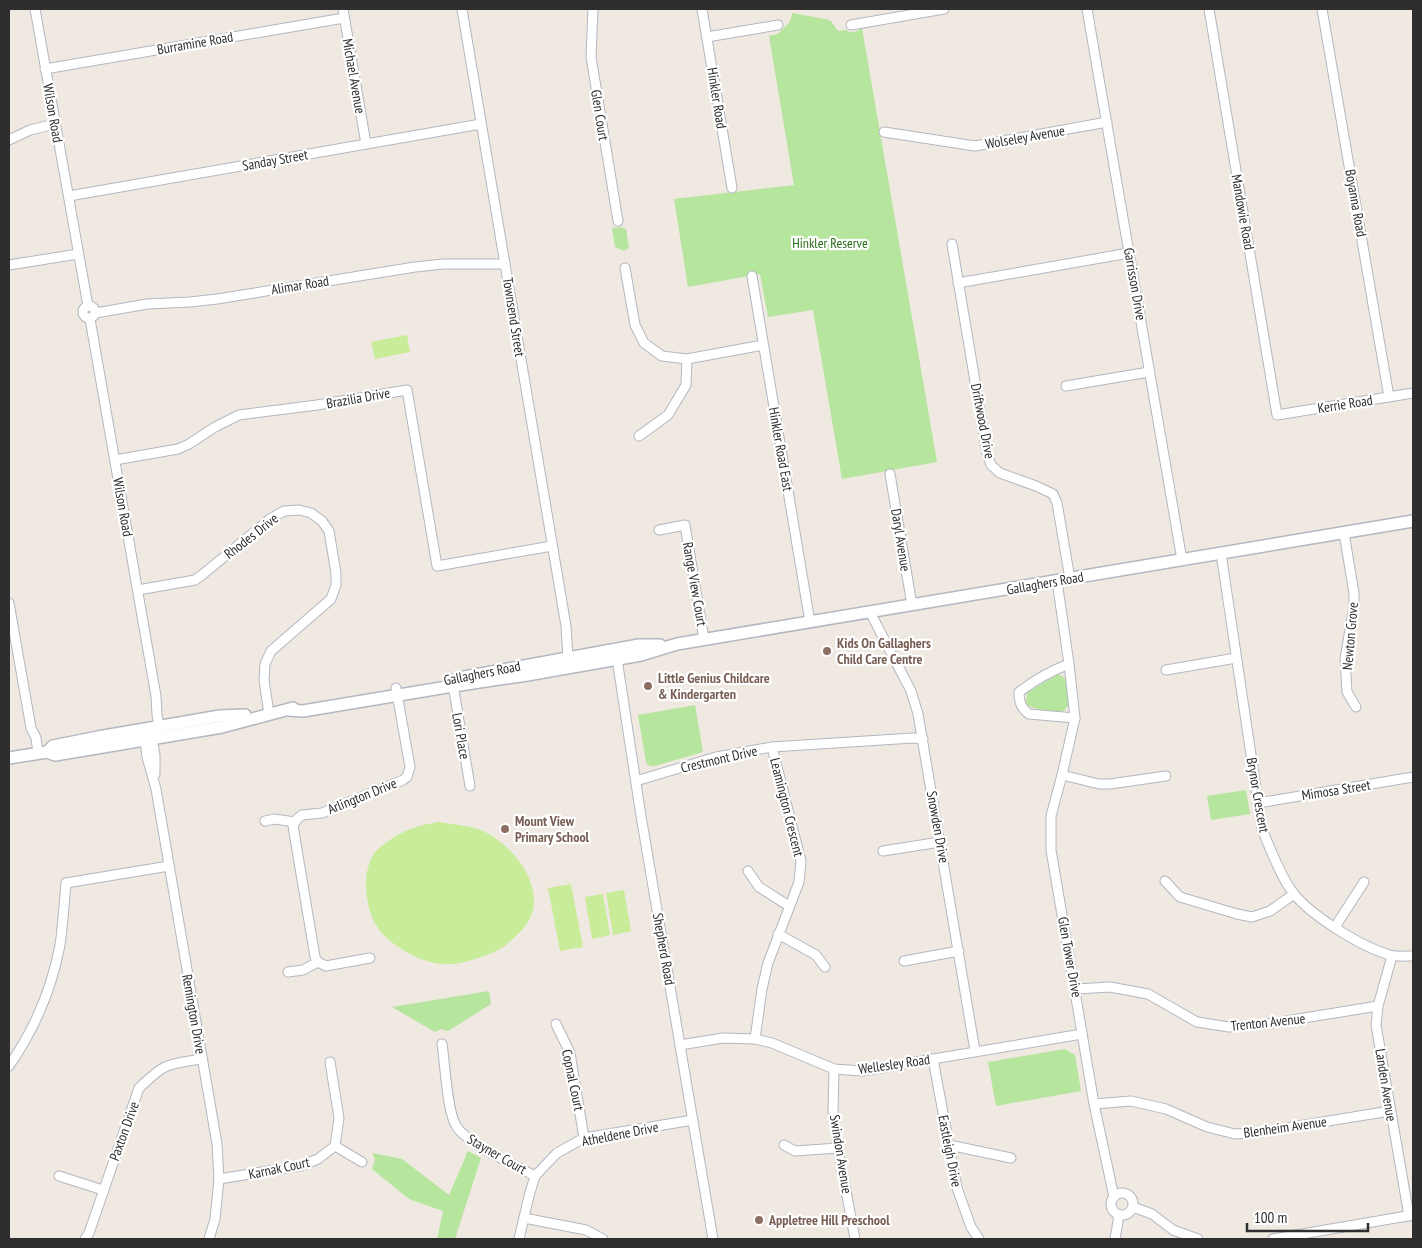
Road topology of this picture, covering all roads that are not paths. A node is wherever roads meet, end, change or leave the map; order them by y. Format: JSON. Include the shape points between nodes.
{"nodes":[{"id":1,"x":35,"y":9,"type":"edge"},
{"id":2,"x":462,"y":9,"type":"edge"},
{"id":3,"x":593,"y":9,"type":"edge"},
{"id":4,"x":702,"y":9,"type":"edge"},
{"id":5,"x":944,"y":9,"type":"edge"},
{"id":6,"x":1087,"y":9,"type":"edge"},
{"id":7,"x":1209,"y":9,"type":"edge"},
{"id":8,"x":1322,"y":9,"type":"edge"},
{"id":9,"x":343,"y":13,"type":"edge"},
{"id":10,"x":778,"y":25,"type":"dead end"},
{"id":11,"x":851,"y":25,"type":"dead end"},
{"id":12,"x":707,"y":37,"type":"junction"},
{"id":13,"x":45,"y":68,"type":"junction"},
{"id":14,"x":1107,"y":122,"type":"junction"},
{"id":15,"x":55,"y":124,"type":"junction"},
{"id":16,"x":481,"y":124,"type":"junction"},
{"id":17,"x":884,"y":132,"type":"dead end"},
{"id":18,"x":9,"y":140,"type":"edge"},
{"id":19,"x":366,"y":144,"type":"junction"},
{"id":20,"x":732,"y":188,"type":"dead end"},
{"id":21,"x":69,"y":196,"type":"junction"},
{"id":22,"x":618,"y":220,"type":"dead end"},
{"id":23,"x":952,"y":244,"type":"dead end"},
{"id":24,"x":78,"y":254,"type":"junction"},
{"id":25,"x":1129,"y":254,"type":"junction"},
{"id":26,"x":505,"y":264,"type":"junction"},
{"id":27,"x":9,"y":266,"type":"edge"},
{"id":28,"x":625,"y":268,"type":"dead end"},
{"id":29,"x":752,"y":276,"type":"dead end"},
{"id":30,"x":958,"y":283,"type":"junction"},
{"id":31,"x":93,"y":316,"type":"junction"},
{"id":32,"x":763,"y":346,"type":"junction"},
{"id":33,"x":687,"y":359,"type":"junction"},
{"id":34,"x":1149,"y":372,"type":"junction"},
{"id":35,"x":1066,"y":386,"type":"dead end"},
{"id":36,"x":1413,"y":393,"type":"edge"},
{"id":37,"x":1389,"y":397,"type":"junction"},
{"id":38,"x":1278,"y":415,"type":"joint"},
{"id":39,"x":639,"y":436,"type":"dead end"},
{"id":40,"x":115,"y":460,"type":"junction"},
{"id":41,"x":890,"y":474,"type":"dead end"},
{"id":42,"x":1413,"y":521,"type":"edge"},
{"id":43,"x":659,"y":530,"type":"dead end"},
{"id":44,"x":1344,"y":533,"type":"junction"},
{"id":45,"x":552,"y":546,"type":"junction"},
{"id":46,"x":1221,"y":553,"type":"junction"},
{"id":47,"x":1182,"y":560,"type":"junction"},
{"id":48,"x":1070,"y":579,"type":"junction"},
{"id":49,"x":1057,"y":581,"type":"junction"},
{"id":50,"x":138,"y":590,"type":"junction"},
{"id":51,"x":9,"y":603,"type":"edge"},
{"id":52,"x":912,"y":605,"type":"junction"},
{"id":53,"x":870,"y":612,"type":"junction"},
{"id":54,"x":810,"y":622,"type":"junction"},
{"id":55,"x":11,"y":629,"type":"edge"},
{"id":56,"x":704,"y":640,"type":"junction"},
{"id":57,"x":616,"y":654,"type":"junction"},
{"id":58,"x":571,"y":657,"type":"junction"},
{"id":59,"x":1236,"y":658,"type":"junction"},
{"id":60,"x":1069,"y":664,"type":"junction"},
{"id":61,"x":1166,"y":670,"type":"dead end"},
{"id":62,"x":452,"y":682,"type":"junction"},
{"id":63,"x":397,"y":692,"type":"junction"},
{"id":64,"x":1356,"y":707,"type":"dead end"},
{"id":65,"x":258,"y":716,"type":"junction"},
{"id":66,"x":1075,"y":718,"type":"junction"},
{"id":67,"x":152,"y":734,"type":"junction"},
{"id":68,"x":923,"y":739,"type":"junction"},
{"id":69,"x":772,"y":748,"type":"junction"},
{"id":70,"x":39,"y":753,"type":"junction"},
{"id":71,"x":9,"y":758,"type":"edge"},
{"id":72,"x":1062,"y":775,"type":"junction"},
{"id":73,"x":1166,"y":776,"type":"dead end"},
{"id":74,"x":1413,"y":777,"type":"edge"},
{"id":75,"x":636,"y":781,"type":"junction"},
{"id":76,"x":470,"y":786,"type":"dead end"},
{"id":77,"x":156,"y":789,"type":"junction"},
{"id":78,"x":1258,"y":803,"type":"junction"},
{"id":79,"x":265,"y":821,"type":"dead end"},
{"id":80,"x":296,"y":822,"type":"junction"},
{"id":81,"x":940,"y":842,"type":"junction"},
{"id":82,"x":884,"y":851,"type":"dead end"},
{"id":83,"x":169,"y":866,"type":"junction"},
{"id":84,"x":748,"y":871,"type":"dead end"},
{"id":85,"x":1165,"y":881,"type":"dead end"},
{"id":86,"x":1364,"y":882,"type":"dead end"},
{"id":87,"x":1294,"y":894,"type":"junction"},
{"id":88,"x":789,"y":906,"type":"junction"},
{"id":89,"x":1334,"y":927,"type":"junction"},
{"id":90,"x":778,"y":934,"type":"junction"},
{"id":91,"x":959,"y":951,"type":"junction"},
{"id":92,"x":1392,"y":956,"type":"junction"},
{"id":93,"x":1413,"y":956,"type":"edge"},
{"id":94,"x":370,"y":958,"type":"dead end"},
{"id":95,"x":904,"y":961,"type":"dead end"},
{"id":96,"x":318,"y":962,"type":"junction"},
{"id":97,"x":825,"y":967,"type":"dead end"},
{"id":98,"x":288,"y":972,"type":"dead end"},
{"id":99,"x":1076,"y":989,"type":"junction"},
{"id":100,"x":1378,"y":1006,"type":"junction"},
{"id":101,"x":556,"y":1024,"type":"dead end"},
{"id":102,"x":1082,"y":1034,"type":"junction"},
{"id":103,"x":755,"y":1039,"type":"junction"},
{"id":104,"x":442,"y":1044,"type":"dead end"},
{"id":105,"x":680,"y":1045,"type":"junction"},
{"id":106,"x":976,"y":1051,"type":"junction"},
{"id":107,"x":933,"y":1058,"type":"junction"},
{"id":108,"x":202,"y":1059,"type":"junction"},
{"id":109,"x":330,"y":1062,"type":"dead end"},
{"id":110,"x":9,"y":1066,"type":"edge"},
{"id":111,"x":834,"y":1069,"type":"junction"},
{"id":112,"x":1094,"y":1104,"type":"junction"},
{"id":113,"x":1390,"y":1111,"type":"junction"},
{"id":114,"x":693,"y":1120,"type":"junction"},
{"id":115,"x":584,"y":1138,"type":"junction"},
{"id":116,"x":335,"y":1146,"type":"junction"},
{"id":117,"x":784,"y":1146,"type":"dead end"},
{"id":118,"x":949,"y":1146,"type":"junction"},
{"id":119,"x":838,"y":1148,"type":"junction"},
{"id":120,"x":1011,"y":1158,"type":"dead end"},
{"id":121,"x":362,"y":1162,"type":"dead end"},
{"id":122,"x":60,"y":1176,"type":"dead end"},
{"id":123,"x":535,"y":1176,"type":"junction"},
{"id":124,"x":219,"y":1179,"type":"junction"},
{"id":125,"x":103,"y":1190,"type":"junction"},
{"id":126,"x":1114,"y":1197,"type":"junction"},
{"id":127,"x":1133,"y":1207,"type":"junction"},
{"id":128,"x":1119,"y":1215,"type":"junction"},
{"id":129,"x":1411,"y":1215,"type":"edge"},
{"id":130,"x":524,"y":1218,"type":"junction"},
{"id":131,"x":85,"y":1239,"type":"edge"},
{"id":132,"x":209,"y":1239,"type":"edge"},
{"id":133,"x":519,"y":1239,"type":"edge"},
{"id":134,"x":603,"y":1239,"type":"edge"},
{"id":135,"x":713,"y":1239,"type":"edge"},
{"id":136,"x":855,"y":1239,"type":"edge"},
{"id":137,"x":979,"y":1239,"type":"edge"},
{"id":138,"x":1115,"y":1239,"type":"edge"},
{"id":139,"x":1198,"y":1239,"type":"edge"},
{"id":140,"x":1273,"y":1239,"type":"edge"}],
"edges":[{"from":1,"to":13,"type":"street","name":"Wilson Road"},
{"from":2,"to":16,"type":"street","name":"Townsend Street"},
{"from":3,"to":22,"type":"street","name":"Glen Court","via":[[591,57]]},
{"from":4,"to":12,"type":"street","name":"Hinkler Road"},
{"from":5,"to":11,"type":"street"},
{"from":6,"to":14,"type":"street","name":"Garrisson Drive"},
{"from":7,"to":38,"type":"street","name":"Mandowie Road"},
{"from":8,"to":37,"type":"street","name":"Boyanna Road"},
{"from":9,"to":13,"type":"street","name":"Burramine Road"},
{"from":9,"to":19,"type":"street","name":"Michael Avenue"},
{"from":10,"to":12,"type":"street"},
{"from":12,"to":20,"type":"street","name":"Hinkler Road"},
{"from":13,"to":15,"type":"street","name":"Wilson Road"},
{"from":14,"to":17,"type":"street","name":"Wolseley Avenue","via":[[975,146]]},
{"from":14,"to":25,"type":"street","name":"Garrisson Drive"},
{"from":15,"to":18,"type":"street","via":[[30,130]]},
{"from":15,"to":21,"type":"street","name":"Wilson Road"},
{"from":16,"to":19,"type":"street","name":"Sanday Street"},
{"from":16,"to":26,"type":"street","name":"Townsend Street"},
{"from":19,"to":21,"type":"street","name":"Sanday Street"},
{"from":21,"to":24,"type":"street","name":"Wilson Road"},
{"from":23,"to":30,"type":"street","name":"Driftwood Drive"},
{"from":24,"to":27,"type":"street"},
{"from":24,"to":31,"type":"street","name":"Wilson Road","via":[[88,306],[94,308]]},
{"from":25,"to":30,"type":"street"},
{"from":25,"to":34,"type":"street","name":"Garrisson Drive"},
{"from":26,"to":31,"type":"street","name":"Alimar Road","via":[[414,267],[217,299],[147,304]]},
{"from":26,"to":45,"type":"street","name":"Townsend Street"},
{"from":28,"to":33,"type":"street","via":[[635,325],[644,343],[662,356]]},
{"from":29,"to":32,"type":"street","name":"Hinkler Road East"},
{"from":30,"to":48,"type":"street","name":"Driftwood Drive","via":[[991,465],[1000,473],[1053,494]]},
{"from":31,"to":40,"type":"street","name":"Wilson Road"},
{"from":32,"to":33,"type":"street"},
{"from":32,"to":54,"type":"street","name":"Hinkler Road East"},
{"from":33,"to":39,"type":"street","via":[[686,386],[682,393],[668,415]]},
{"from":34,"to":35,"type":"street"},
{"from":34,"to":47,"type":"street","name":"Garrisson Drive"},
{"from":36,"to":37,"type":"street","name":"Kerrie Road"},
{"from":37,"to":38,"type":"street","name":"Kerrie Road"},
{"from":40,"to":45,"type":"street","name":"Brazilia Drive","via":[[178,449],[239,416],[407,390],[437,566]]},
{"from":40,"to":50,"type":"street","name":"Wilson Road"},
{"from":41,"to":52,"type":"street","name":"Daryl Avenue"},
{"from":42,"to":44,"type":"street","name":"Gallaghers Road"},
{"from":43,"to":56,"type":"street","name":"Range View Court","via":[[685,525]]},
{"from":44,"to":46,"type":"street","name":"Gallaghers Road"},
{"from":44,"to":64,"type":"street","name":"Newton Grove","via":[[1354,593],[1345,659],[1347,692]]},
{"from":45,"to":58,"type":"street","name":"Townsend Street"},
{"from":46,"to":47,"type":"street","name":"Gallaghers Road"},
{"from":46,"to":59,"type":"street","name":"Brynor Crescent"},
{"from":47,"to":48,"type":"street","name":"Gallaghers Road"},
{"from":48,"to":49,"type":"street","name":"Gallaghers Road"},
{"from":49,"to":52,"type":"street","name":"Gallaghers Road"},
{"from":49,"to":60,"type":"street","name":"Glen Tower Drive"},
{"from":50,"to":65,"type":"street","name":"Rhodes Drive","via":[[195,580],[284,511],[312,513],[322,521],[329,531],[336,585],[331,599],[271,651],[265,664]]},
{"from":50,"to":67,"type":"street","name":"Wilson Road","via":[[156,696],[157,715]]},
{"from":51,"to":55,"type":"street"},
{"from":52,"to":53,"type":"street","name":"Gallaghers Road"},
{"from":53,"to":54,"type":"street","name":"Gallaghers Road"},
{"from":53,"to":68,"type":"street","name":"Snowden Drive","via":[[911,691]]},
{"from":54,"to":56,"type":"street","name":"Gallaghers Road"},
{"from":55,"to":70,"type":"street","via":[[31,728],[30,739]]},
{"from":56,"to":57,"type":"street","name":"Gallaghers Road"},
{"from":57,"to":58,"type":"street","name":"Gallaghers Road"},
{"from":57,"to":62,"type":"street","name":"Gallaghers Road","via":[[527,675]]},
{"from":57,"to":75,"type":"street","name":"Shepherd Road"},
{"from":58,"to":62,"type":"street","name":"Gallaghers Road"},
{"from":59,"to":61,"type":"street"},
{"from":59,"to":78,"type":"street","name":"Brynor Crescent"},
{"from":60,"to":66,"type":"street","name":"Glen Tower Drive"},
{"from":60,"to":66,"type":"street","via":[[1052,670],[1024,688],[1019,692],[1019,701],[1029,714]]},
{"from":62,"to":63,"type":"street","name":"Gallaghers Road"},
{"from":62,"to":76,"type":"street","name":"Lori Place"},
{"from":63,"to":65,"type":"street","name":"Gallaghers Road","via":[[303,711],[288,710]]},
{"from":63,"to":80,"type":"street","name":"Arlington Drive","via":[[410,768],[407,777],[322,813],[302,815]]},
{"from":65,"to":67,"type":"street","name":"Gallaghers Road"},
{"from":66,"to":72,"type":"street","name":"Glen Tower Drive"},
{"from":67,"to":70,"type":"street","name":"Gallaghers Road","via":[[55,755]]},
{"from":67,"to":70,"type":"street","name":"Gallaghers Road","via":[[53,746]]},
{"from":67,"to":77,"type":"street","name":"Remington Drive"},
{"from":67,"to":77,"type":"street","name":"Remington Drive","via":[[147,758]]},
{"from":68,"to":69,"type":"street","name":"Crestmont Drive"},
{"from":68,"to":81,"type":"street","name":"Snowden Drive"},
{"from":69,"to":75,"type":"street","name":"Crestmont Drive","via":[[716,756]]},
{"from":69,"to":88,"type":"street","name":"Leamington Crescent","via":[[801,861],[799,882]]},
{"from":70,"to":71,"type":"street","name":"Gallaghers Road"},
{"from":72,"to":73,"type":"street","via":[[1099,784]]},
{"from":72,"to":99,"type":"street","name":"Glen Tower Drive","via":[[1051,816],[1051,850]]},
{"from":74,"to":78,"type":"street","name":"Mimosa Street"},
{"from":75,"to":105,"type":"street","name":"Shepherd Road"},
{"from":77,"to":83,"type":"street","name":"Remington Drive"},
{"from":78,"to":87,"type":"street","name":"Brynor Crescent","via":[[1262,829],[1272,855]]},
{"from":79,"to":80,"type":"street","name":"Arlington Drive"},
{"from":80,"to":96,"type":"street","via":[[293,826]]},
{"from":81,"to":82,"type":"street"},
{"from":81,"to":91,"type":"street","name":"Snowden Drive"},
{"from":83,"to":108,"type":"street","name":"Remington Drive"},
{"from":83,"to":110,"type":"street","via":[[66,883],[60,945],[48,991],[28,1036]]},
{"from":84,"to":88,"type":"street","via":[[759,888]]},
{"from":85,"to":87,"type":"street","via":[[1180,897],[1252,917],[1270,911]]},
{"from":86,"to":89,"type":"street"},
{"from":87,"to":89,"type":"street","name":"Brynor Crescent"},
{"from":88,"to":90,"type":"street","name":"Leamington Crescent"},
{"from":89,"to":92,"type":"street","name":"Brynor Crescent","via":[[1362,944]]},
{"from":90,"to":97,"type":"street","via":[[816,955]]},
{"from":90,"to":103,"type":"street","name":"Leamington Crescent","via":[[766,972]]},
{"from":91,"to":95,"type":"street"},
{"from":91,"to":106,"type":"street","name":"Snowden Drive"},
{"from":92,"to":93,"type":"street","name":"Brynor Crescent"},
{"from":92,"to":100,"type":"street","name":"Landen Avenue"},
{"from":94,"to":96,"type":"street","via":[[326,966]]},
{"from":96,"to":98,"type":"street","via":[[303,970]]},
{"from":99,"to":100,"type":"street","name":"Trenton Avenue","via":[[1110,986],[1148,994],[1198,1022],[1228,1028]]},
{"from":99,"to":102,"type":"street","name":"Glen Tower Drive"},
{"from":100,"to":113,"type":"street","name":"Landen Avenue","via":[[1376,1025]]},
{"from":101,"to":115,"type":"street","name":"Copnal Court","via":[[570,1053]]},
{"from":102,"to":106,"type":"street","name":"Wellesley Road"},
{"from":102,"to":112,"type":"street","name":"Glen Tower Drive"},
{"from":103,"to":105,"type":"street","name":"Wellesley Road","via":[[723,1038]]},
{"from":103,"to":111,"type":"street","name":"Wellesley Road"},
{"from":104,"to":123,"type":"street","name":"Stayner Court","via":[[451,1115],[456,1127],[465,1137]]},
{"from":105,"to":114,"type":"street","name":"Shepherd Road"},
{"from":106,"to":107,"type":"street","name":"Wellesley Road"},
{"from":107,"to":111,"type":"street","name":"Wellesley Road","via":[[862,1071]]},
{"from":107,"to":118,"type":"street","name":"Eastleigh Drive"},
{"from":108,"to":124,"type":"street","name":"Remington Drive"},
{"from":108,"to":125,"type":"street","name":"Paxton Drive","via":[[165,1067],[139,1088]]},
{"from":109,"to":116,"type":"street","via":[[339,1118]]},
{"from":111,"to":119,"type":"street","name":"Swindon Avenue","via":[[833,1111]]},
{"from":112,"to":113,"type":"street","name":"Blenheim Avenue","via":[[1131,1101],[1166,1109],[1207,1127],[1235,1134]]},
{"from":112,"to":126,"type":"street","name":"Glen Tower Drive"},
{"from":113,"to":129,"type":"street","name":"Landen Avenue"},
{"from":114,"to":115,"type":"street","name":"Atheldene Drive"},
{"from":114,"to":135,"type":"street","name":"Shepherd Road"},
{"from":115,"to":123,"type":"street","name":"Atheldene Drive","via":[[557,1153]]},
{"from":116,"to":121,"type":"street"},
{"from":116,"to":124,"type":"street","name":"Karnak Court","via":[[318,1159],[300,1166]]},
{"from":117,"to":119,"type":"street","via":[[795,1151]]},
{"from":118,"to":120,"type":"street"},
{"from":118,"to":137,"type":"street","name":"Eastleigh Drive","via":[[957,1188],[971,1227]]},
{"from":119,"to":136,"type":"street","name":"Swindon Avenue"},
{"from":122,"to":125,"type":"street"},
{"from":123,"to":130,"type":"street","name":"Atheldene Drive"},
{"from":124,"to":132,"type":"street","name":"Remington Drive","via":[[215,1219]]},
{"from":125,"to":131,"type":"street","name":"Paxton Drive"},
{"from":126,"to":127,"type":"street","via":[[1128,1195]]},
{"from":126,"to":128,"type":"street","via":[[1112,1208]]},
{"from":127,"to":128,"type":"street","via":[[1128,1213]]},
{"from":127,"to":139,"type":"street","via":[[1152,1214],[1173,1230]]},
{"from":128,"to":138,"type":"street"},
{"from":129,"to":140,"type":"street"},
{"from":130,"to":133,"type":"street","name":"Atheldene Drive"},
{"from":130,"to":134,"type":"street","via":[[586,1230]]}]}
